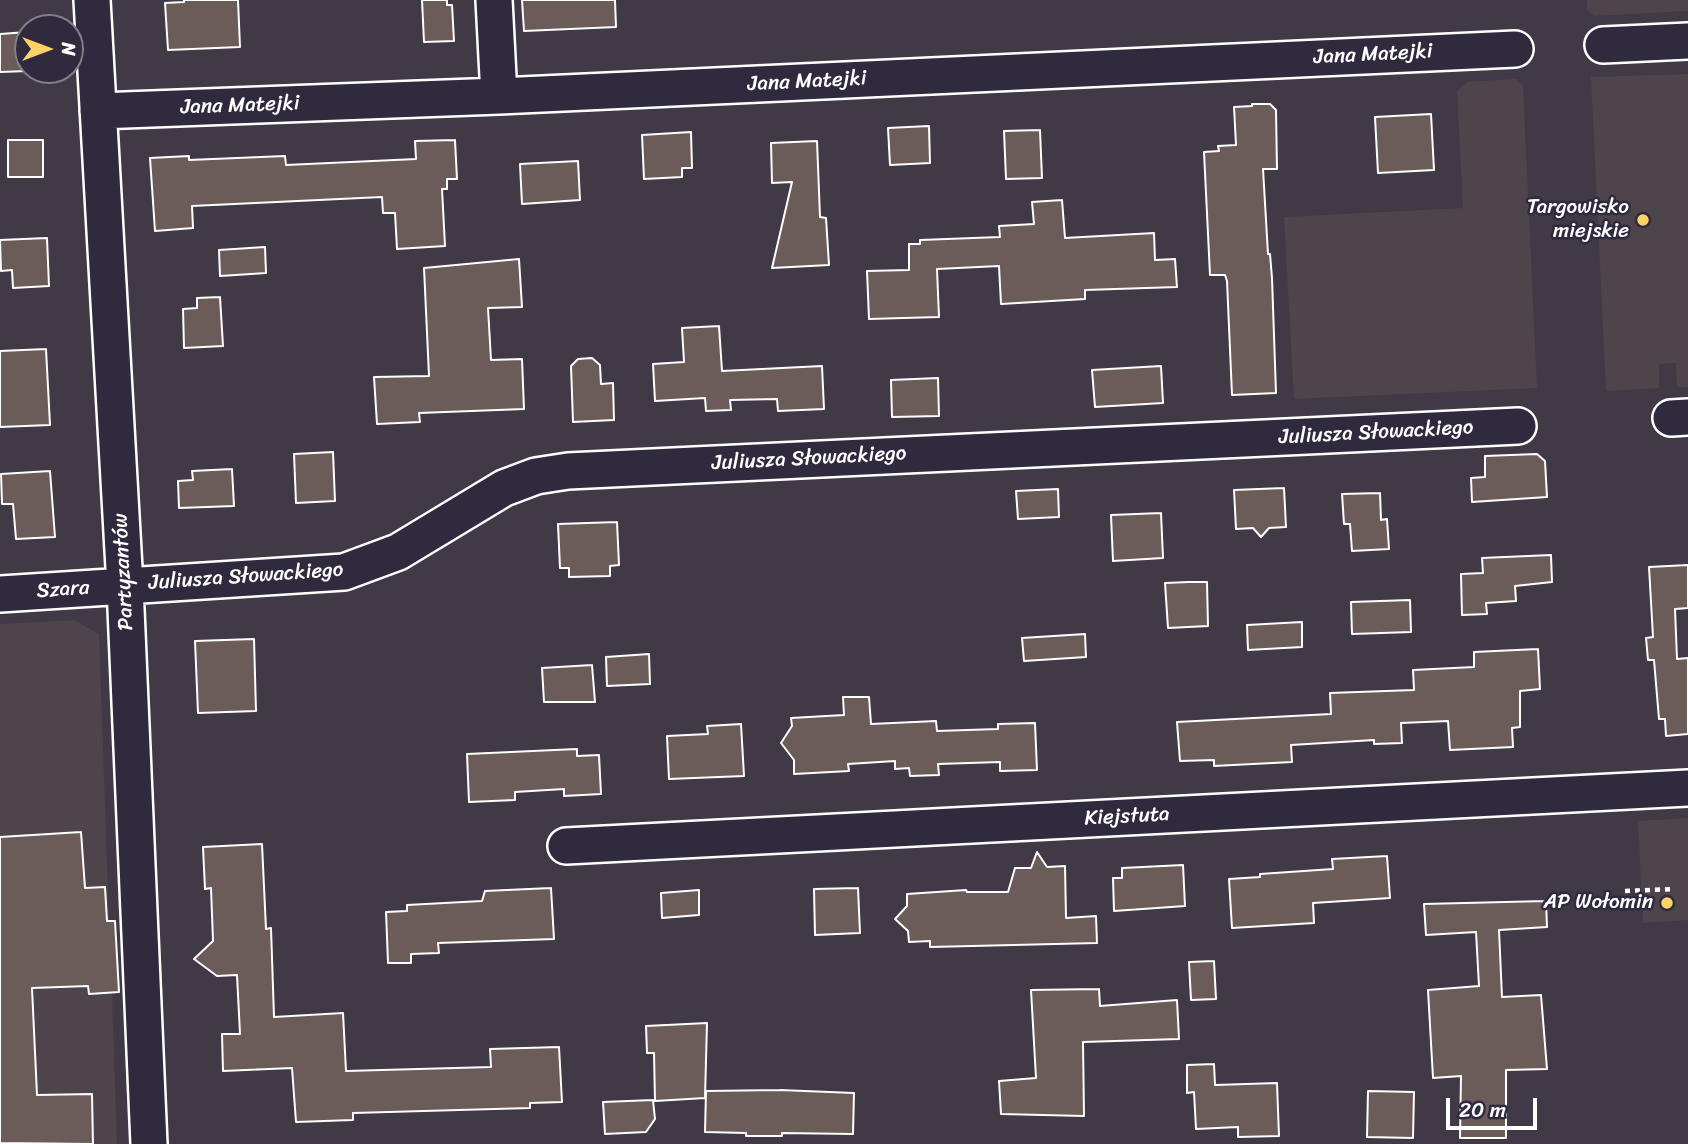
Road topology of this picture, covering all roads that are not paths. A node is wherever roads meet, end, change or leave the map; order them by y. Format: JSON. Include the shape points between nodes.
{"nodes":[{"id":1,"x":92,"y":0,"type":"edge"},
{"id":2,"x":494,"y":0,"type":"edge"},
{"id":3,"x":1688,"y":41,"type":"edge"},
{"id":4,"x":1603,"y":45,"type":"dead end"},
{"id":5,"x":1515,"y":49,"type":"dead end"},
{"id":6,"x":499,"y":96,"type":"junction"},
{"id":7,"x":98,"y":111,"type":"junction"},
{"id":8,"x":1518,"y":426,"type":"dead end"},
{"id":9,"x":125,"y":586,"type":"junction"},
{"id":10,"x":0,"y":594,"type":"edge"},
{"id":11,"x":1688,"y":788,"type":"edge"},
{"id":12,"x":566,"y":846,"type":"dead end"},
{"id":13,"x":149,"y":1144,"type":"edge"}],
"edges":[{"from":1,"to":7,"type":"street","name":"Partyzantów"},
{"from":2,"to":6,"type":"street"},
{"from":3,"to":4,"type":"street"},
{"from":5,"to":6,"type":"street","name":"Jana Matejki"},
{"from":6,"to":7,"type":"street","name":"Jana Matejki"},
{"from":7,"to":9,"type":"street","name":"Partyzantów"},
{"from":8,"to":9,"type":"street","name":"Juliusza Słowackiego","via":[[568,471],[504,488],[398,552],[344,572]]},
{"from":9,"to":10,"type":"street","name":"Szara"},
{"from":9,"to":13,"type":"street","name":"Partyzantów"},
{"from":11,"to":12,"type":"street","name":"Kiejstuta"}]}
